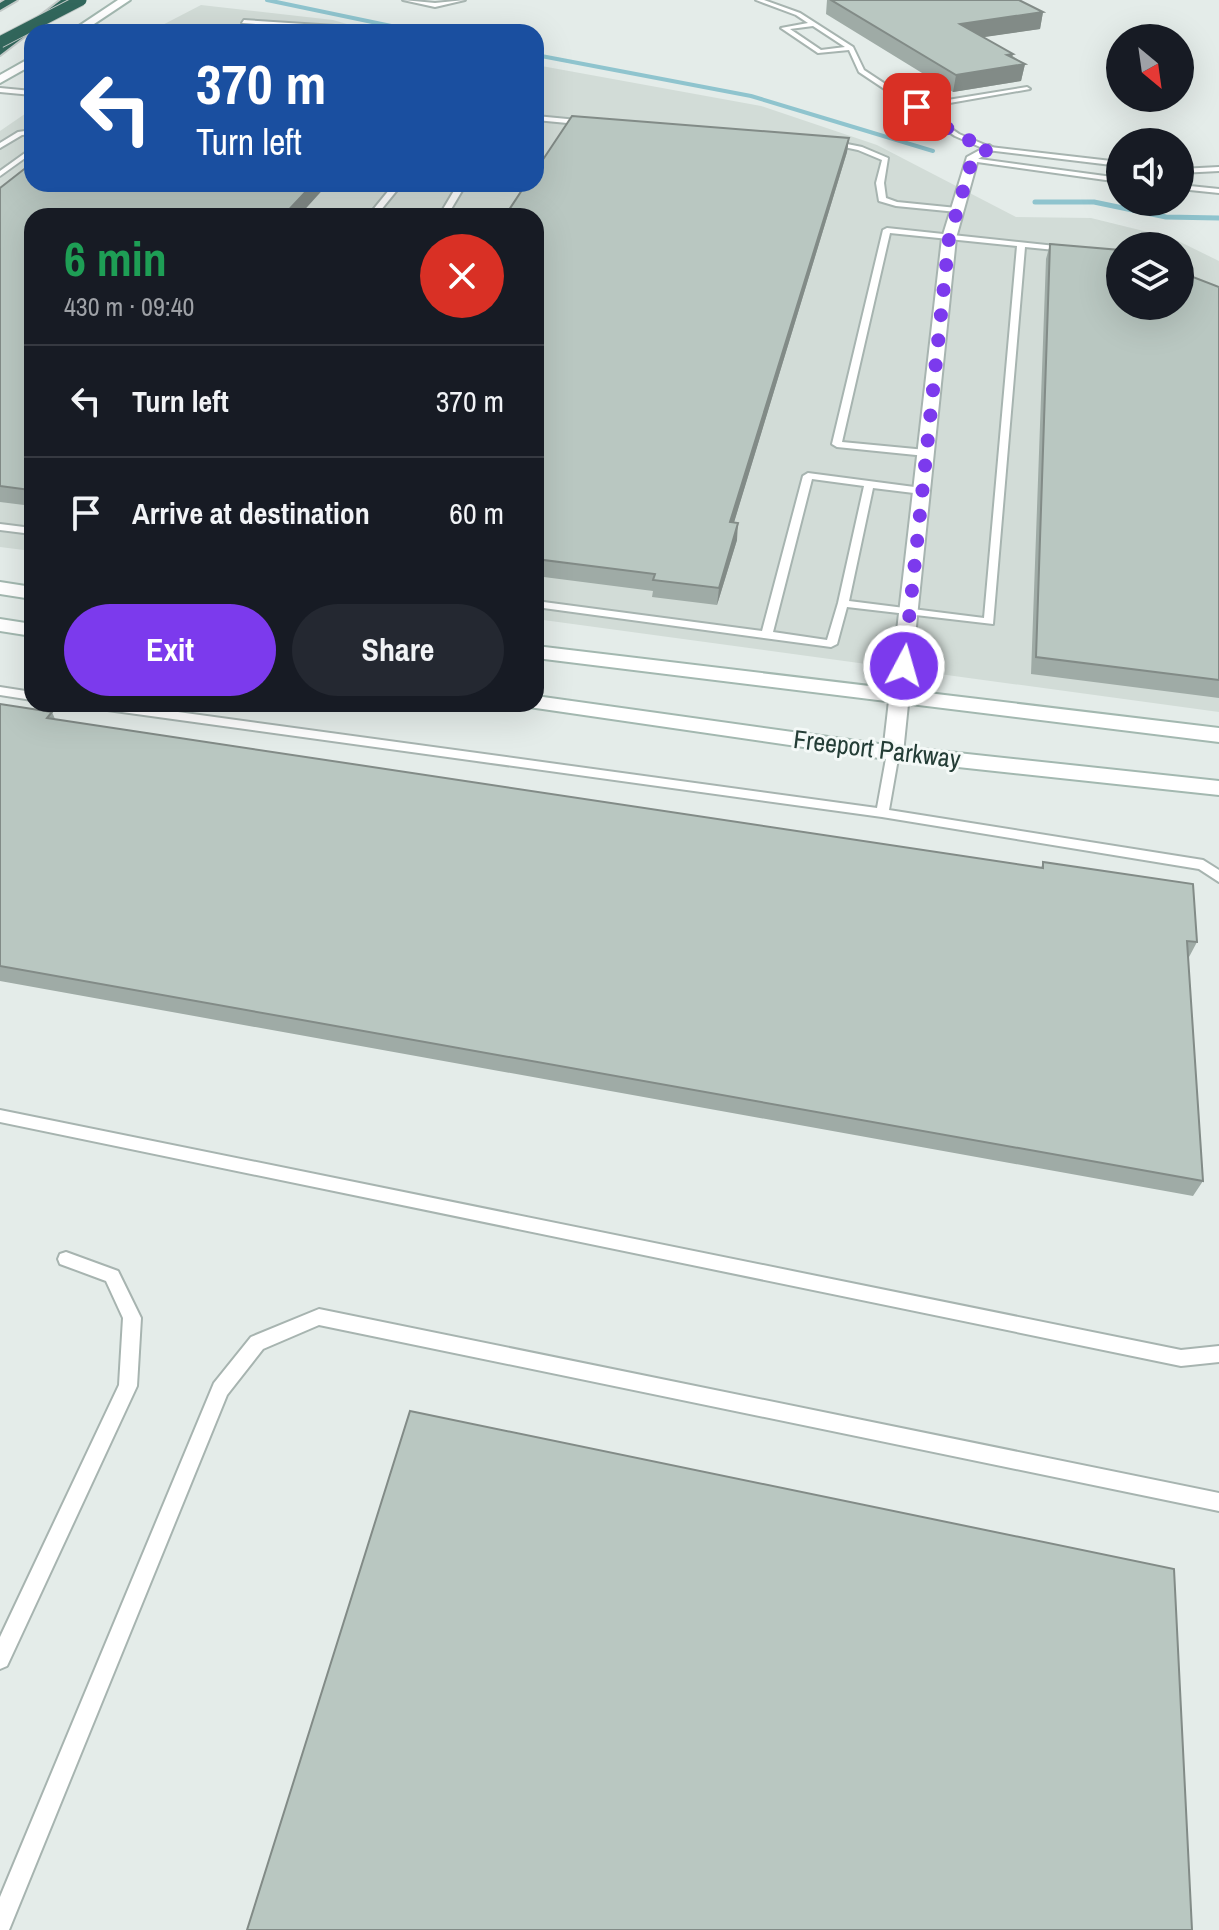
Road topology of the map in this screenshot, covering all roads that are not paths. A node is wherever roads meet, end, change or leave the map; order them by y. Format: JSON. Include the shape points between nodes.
{"nodes":[{"id":1,"x":12,"y":0,"type":"edge"},
{"id":2,"x":67,"y":0,"type":"edge"},
{"id":3,"x":81,"y":0,"type":"edge"},
{"id":4,"x":125,"y":0,"type":"edge"},
{"id":5,"x":406,"y":0,"type":"edge"},
{"id":6,"x":462,"y":0,"type":"edge"},
{"id":7,"x":759,"y":0,"type":"edge"},
{"id":8,"x":0,"y":7,"type":"edge"},
{"id":9,"x":252,"y":14,"type":"dead end"},
{"id":10,"x":244,"y":22,"type":"junction"},
{"id":11,"x":35,"y":24,"type":"edge"},
{"id":12,"x":36,"y":24,"type":"edge"},
{"id":13,"x":88,"y":24,"type":"edge"},
{"id":14,"x":242,"y":24,"type":"edge"},
{"id":15,"x":274,"y":24,"type":"edge"},
{"id":16,"x":814,"y":24,"type":"junction"},
{"id":17,"x":24,"y":30,"type":"edge"},
{"id":18,"x":24,"y":33,"type":"edge"},
{"id":19,"x":0,"y":42,"type":"edge"},
{"id":20,"x":851,"y":48,"type":"junction"},
{"id":21,"x":0,"y":52,"type":"edge"},
{"id":22,"x":24,"y":65,"type":"edge"},
{"id":23,"x":0,"y":80,"type":"edge"},
{"id":24,"x":1027,"y":89,"type":"edge"},
{"id":25,"x":0,"y":90,"type":"edge"},
{"id":26,"x":24,"y":92,"type":"edge"},
{"id":27,"x":917,"y":107,"type":"junction"},
{"id":28,"x":544,"y":119,"type":"edge"},
{"id":29,"x":596,"y":124,"type":"edge"},
{"id":30,"x":24,"y":133,"type":"edge"},
{"id":31,"x":827,"y":143,"type":"edge"},
{"id":32,"x":0,"y":146,"type":"edge"},
{"id":33,"x":989,"y":149,"type":"junction"},
{"id":34,"x":24,"y":156,"type":"edge"},
{"id":35,"x":972,"y":160,"type":"junction"},
{"id":36,"x":1106,"y":162,"type":"edge"},
{"id":37,"x":1219,"y":169,"type":"edge"},
{"id":38,"x":1194,"y":170,"type":"edge"},
{"id":39,"x":0,"y":174,"type":"edge"},
{"id":40,"x":1106,"y":178,"type":"edge"},
{"id":41,"x":1194,"y":188,"type":"edge"},
{"id":42,"x":1219,"y":191,"type":"edge"},
{"id":43,"x":392,"y":192,"type":"edge"},
{"id":44,"x":378,"y":208,"type":"edge"},
{"id":45,"x":957,"y":210,"type":"junction"},
{"id":46,"x":949,"y":238,"type":"junction"},
{"id":47,"x":1021,"y":245,"type":"junction"},
{"id":48,"x":1078,"y":251,"type":"edge"},
{"id":49,"x":926,"y":453,"type":"junction"},
{"id":50,"x":869,"y":484,"type":"junction"},
{"id":51,"x":922,"y":491,"type":"junction"},
{"id":52,"x":0,"y":527,"type":"edge"},
{"id":53,"x":24,"y":530,"type":"edge"},
{"id":54,"x":0,"y":588,"type":"edge"},
{"id":55,"x":24,"y":592,"type":"edge"},
{"id":56,"x":843,"y":603,"type":"junction"},
{"id":57,"x":544,"y":605,"type":"edge"},
{"id":58,"x":910,"y":610,"type":"junction"},
{"id":59,"x":0,"y":625,"type":"edge"},
{"id":60,"x":24,"y":629,"type":"edge"},
{"id":61,"x":767,"y":635,"type":"junction"},
{"id":62,"x":544,"y":653,"type":"edge"},
{"id":63,"x":0,"y":691,"type":"edge"},
{"id":64,"x":900,"y":694,"type":"junction"},
{"id":65,"x":24,"y":695,"type":"edge"},
{"id":66,"x":544,"y":703,"type":"edge"},
{"id":67,"x":151,"y":712,"type":"edge"},
{"id":68,"x":1219,"y":735,"type":"edge"},
{"id":69,"x":893,"y":753,"type":"junction"},
{"id":70,"x":1219,"y":788,"type":"edge"},
{"id":71,"x":882,"y":813,"type":"junction"},
{"id":72,"x":1219,"y":877,"type":"edge"},
{"id":73,"x":0,"y":1116,"type":"edge"},
{"id":74,"x":66,"y":1259,"type":"dead end"},
{"id":75,"x":1219,"y":1354,"type":"edge"},
{"id":76,"x":1219,"y":1502,"type":"edge"},
{"id":77,"x":0,"y":1659,"type":"edge"},
{"id":78,"x":0,"y":1924,"type":"edge"}],
"edges":[{"from":1,"to":8,"type":"highway"},
{"from":2,"to":12,"type":"highway"},
{"from":3,"to":11,"type":"highway","bridge":true},
{"from":4,"to":13,"type":"main road"},
{"from":5,"to":6,"type":"lane","via":[[435,5]]},
{"from":7,"to":16,"type":"lane"},
{"from":9,"to":10,"type":"lane"},
{"from":10,"to":14,"type":"lane"},
{"from":10,"to":15,"type":"lane"},
{"from":16,"to":20,"type":"lane"},
{"from":16,"to":20,"type":"lane","via":[[784,28],[820,52]]},
{"from":17,"to":19,"type":"highway","bridge":true},
{"from":18,"to":21,"type":"highway"},
{"from":20,"to":27,"type":"lane","via":[[861,71]]},
{"from":22,"to":23,"type":"main road"},
{"from":24,"to":27,"type":"lane"},
{"from":25,"to":26,"type":"lane"},
{"from":27,"to":33,"type":"lane","via":[[957,135]]},
{"from":28,"to":29,"type":"lane"},
{"from":30,"to":32,"type":"lane"},
{"from":31,"to":45,"type":"lane","via":[[886,159],[882,199]]},
{"from":33,"to":35,"type":"main road"},
{"from":33,"to":36,"type":"lane"},
{"from":34,"to":39,"type":"lane"},
{"from":35,"to":40,"type":"lane"},
{"from":35,"to":45,"type":"main road"},
{"from":37,"to":38,"type":"lane"},
{"from":41,"to":42,"type":"lane"},
{"from":43,"to":44,"type":"lane"},
{"from":45,"to":46,"type":"main road"},
{"from":46,"to":47,"type":"lane"},
{"from":46,"to":49,"type":"main road"},
{"from":46,"to":49,"type":"lane","via":[[887,230],[837,444]]},
{"from":47,"to":48,"type":"lane"},
{"from":47,"to":58,"type":"lane","via":[[989,622]]},
{"from":49,"to":51,"type":"main road"},
{"from":50,"to":51,"type":"lane"},
{"from":50,"to":56,"type":"lane"},
{"from":50,"to":61,"type":"lane","via":[[808,476]]},
{"from":51,"to":58,"type":"main road"},
{"from":52,"to":53,"type":"lane"},
{"from":54,"to":55,"type":"main road"},
{"from":56,"to":58,"type":"lane"},
{"from":56,"to":61,"type":"lane","via":[[831,644]]},
{"from":57,"to":61,"type":"lane"},
{"from":58,"to":64,"type":"main road"},
{"from":59,"to":60,"type":"main road"},
{"from":62,"to":64,"type":"main road"},
{"from":63,"to":65,"type":"lane"},
{"from":64,"to":68,"type":"main road"},
{"from":64,"to":69,"type":"main road"},
{"from":66,"to":69,"type":"main road","name":"Freeport Parkway"},
{"from":67,"to":71,"type":"lane"},
{"from":69,"to":70,"type":"main road","name":"Freeport Parkway"},
{"from":69,"to":71,"type":"lane"},
{"from":71,"to":72,"type":"lane","via":[[1203,865]]},
{"from":73,"to":75,"type":"lane","via":[[1181,1358]]},
{"from":74,"to":77,"type":"lane","via":[[112,1276],[132,1318],[128,1386]]},
{"from":76,"to":78,"type":"lane","via":[[319,1317],[257,1343],[220,1389]]}]}
